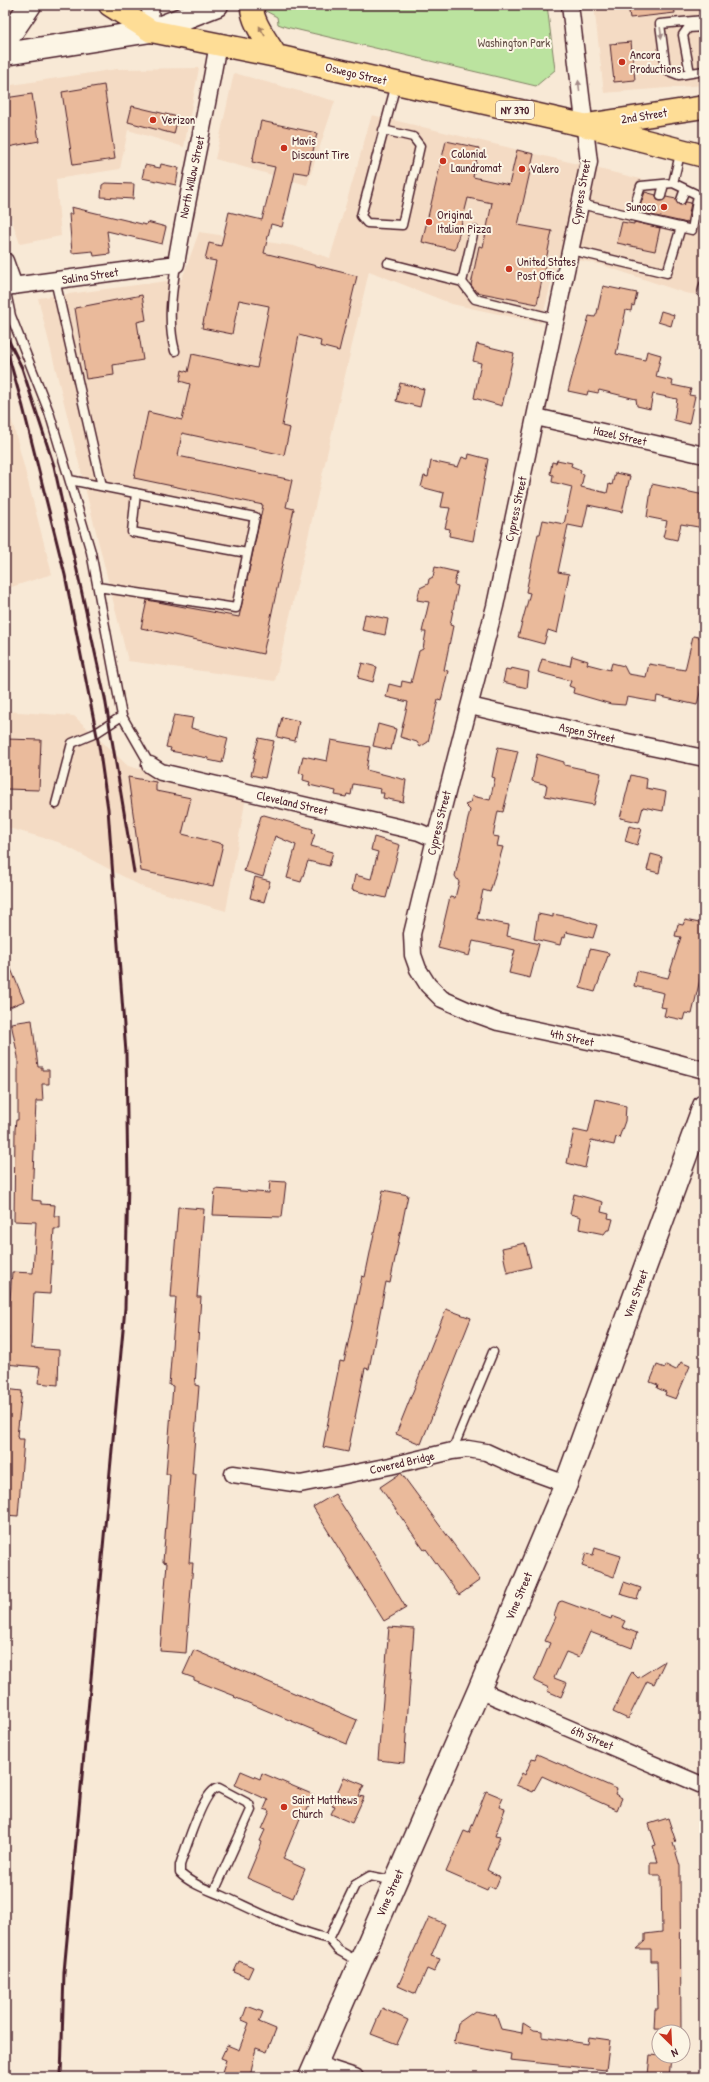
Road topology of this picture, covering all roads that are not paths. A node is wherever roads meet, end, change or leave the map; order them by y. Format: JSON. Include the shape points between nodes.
{"nodes":[{"id":1,"x":30,"y":5,"type":"edge"},
{"id":2,"x":110,"y":5,"type":"edge"},
{"id":3,"x":150,"y":5,"type":"edge"},
{"id":4,"x":217,"y":5,"type":"edge"},
{"id":5,"x":252,"y":5,"type":"edge"},
{"id":6,"x":570,"y":5,"type":"edge"},
{"id":7,"x":704,"y":20,"type":"edge"},
{"id":8,"x":704,"y":27,"type":"edge"},
{"id":9,"x":151,"y":31,"type":"junction"},
{"id":10,"x":5,"y":42,"type":"edge"},
{"id":11,"x":218,"y":43,"type":"junction"},
{"id":12,"x":5,"y":54,"type":"edge"},
{"id":13,"x":276,"y":56,"type":"junction"},
{"id":14,"x":704,"y":71,"type":"edge"},
{"id":15,"x":690,"y":73,"type":"junction"},
{"id":16,"x":396,"y":83,"type":"junction"},
{"id":17,"x":704,"y":107,"type":"edge"},
{"id":18,"x":584,"y":125,"type":"junction"},
{"id":19,"x":383,"y":130,"type":"junction"},
{"id":20,"x":681,"y":150,"type":"junction"},
{"id":21,"x":704,"y":156,"type":"edge"},
{"id":22,"x":668,"y":183,"type":"junction"},
{"id":23,"x":685,"y":189,"type":"junction"},
{"id":24,"x":662,"y":196,"type":"dead end"},
{"id":25,"x":681,"y":200,"type":"dead end"},
{"id":26,"x":580,"y":204,"type":"junction"},
{"id":27,"x":631,"y":216,"type":"junction"},
{"id":28,"x":677,"y":225,"type":"junction"},
{"id":29,"x":474,"y":230,"type":"dead end"},
{"id":30,"x":571,"y":250,"type":"junction"},
{"id":31,"x":5,"y":261,"type":"edge"},
{"id":32,"x":388,"y":263,"type":"dead end"},
{"id":33,"x":176,"y":264,"type":"junction"},
{"id":34,"x":55,"y":280,"type":"junction"},
{"id":35,"x":462,"y":282,"type":"junction"},
{"id":36,"x":704,"y":285,"type":"edge"},
{"id":37,"x":8,"y":287,"type":"edge"},
{"id":38,"x":704,"y":293,"type":"edge"},
{"id":39,"x":556,"y":319,"type":"junction"},
{"id":40,"x":174,"y":351,"type":"dead end"},
{"id":41,"x":536,"y":416,"type":"junction"},
{"id":42,"x":704,"y":455,"type":"edge"},
{"id":43,"x":70,"y":480,"type":"junction"},
{"id":44,"x":102,"y":486,"type":"junction"},
{"id":45,"x":136,"y":493,"type":"junction"},
{"id":46,"x":247,"y":553,"type":"junction"},
{"id":47,"x":98,"y":587,"type":"junction"},
{"id":48,"x":470,"y":706,"type":"junction"},
{"id":49,"x":122,"y":716,"type":"junction"},
{"id":50,"x":704,"y":758,"type":"edge"},
{"id":51,"x":150,"y":765,"type":"joint"},
{"id":52,"x":56,"y":804,"type":"dead end"},
{"id":53,"x":434,"y":839,"type":"junction"},
{"id":54,"x":442,"y":999,"type":"joint"},
{"id":55,"x":704,"y":1070,"type":"edge"},
{"id":56,"x":704,"y":1106,"type":"edge"},
{"id":57,"x":494,"y":1352,"type":"dead end"},
{"id":58,"x":452,"y":1451,"type":"junction"},
{"id":59,"x":232,"y":1474,"type":"dead end"},
{"id":60,"x":566,"y":1484,"type":"junction"},
{"id":61,"x":479,"y":1690,"type":"junction"},
{"id":62,"x":704,"y":1786,"type":"edge"},
{"id":63,"x":395,"y":1881,"type":"junction"},
{"id":64,"x":214,"y":1892,"type":"junction"},
{"id":65,"x":329,"y":1939,"type":"junction"},
{"id":66,"x":360,"y":1963,"type":"junction"},
{"id":67,"x":312,"y":2071,"type":"edge"},
{"id":68,"x":355,"y":2077,"type":"edge"}],
"edges":[{"from":1,"to":10,"type":"street"},
{"from":2,"to":9,"type":"main road","number":"NY 370"},
{"from":3,"to":9,"type":"street"},
{"from":4,"to":9,"type":"street"},
{"from":13,"to":5,"type":"main road","one_way":true,"via":[[256,21]]},
{"from":18,"to":6,"type":"street","name":"Cypress Street","one_way":true},
{"from":7,"to":15,"type":"lane","one_way":true,"via":[[660,24],[666,70],[679,74]]},
{"from":8,"to":15,"type":"lane","via":[[688,28],[683,35]]},
{"from":9,"to":11,"type":"main road","name":"Oswego Street","number":"NY 370"},
{"from":9,"to":12,"type":"street","name":"Oswego Street"},
{"from":11,"to":13,"type":"main road","name":"Oswego Street","number":"NY 370"},
{"from":11,"to":33,"type":"street","name":"North Willow Street"},
{"from":13,"to":16,"type":"main road","name":"Oswego Street","number":"NY 370"},
{"from":14,"to":15,"type":"lane"},
{"from":16,"to":18,"type":"main road","name":"Oswego Street","number":"NY 370"},
{"from":16,"to":19,"type":"lane"},
{"from":17,"to":18,"type":"main road","name":"2nd Street","number":"NY 370"},
{"from":18,"to":20,"type":"main road","name":"Oswego Street"},
{"from":18,"to":26,"type":"street","name":"Cypress Street","via":[[589,162]]},
{"from":19,"to":19,"type":"lane","via":[[362,216],[367,223],[402,226],[420,146],[413,137]]},
{"from":20,"to":21,"type":"main road","name":"Oswego Street"},
{"from":20,"to":22,"type":"lane"},
{"from":22,"to":23,"type":"lane"},
{"from":22,"to":24,"type":"lane"},
{"from":22,"to":27,"type":"lane","via":[[641,186]]},
{"from":23,"to":25,"type":"lane"},
{"from":23,"to":28,"type":"lane","via":[[698,195],[692,230]]},
{"from":26,"to":27,"type":"lane"},
{"from":26,"to":30,"type":"street","name":"Cypress Street"},
{"from":27,"to":28,"type":"lane"},
{"from":28,"to":30,"type":"lane","via":[[667,273]]},
{"from":29,"to":35,"type":"lane"},
{"from":30,"to":39,"type":"street","name":"Cypress Street"},
{"from":31,"to":37,"type":"street"},
{"from":32,"to":35,"type":"lane"},
{"from":33,"to":34,"type":"street","name":"Salina Street"},
{"from":33,"to":40,"type":"lane","via":[[170,315]]},
{"from":34,"to":37,"type":"street","name":"Salina Street"},
{"from":34,"to":44,"type":"lane"},
{"from":35,"to":39,"type":"lane","via":[[475,299]]},
{"from":36,"to":38,"type":"lane"},
{"from":37,"to":43,"type":"lane","via":[[11,316],[48,412]]},
{"from":39,"to":41,"type":"street","name":"Cypress Street"},
{"from":41,"to":42,"type":"street","name":"Hazel Street"},
{"from":41,"to":48,"type":"street","name":"Cypress Street"},
{"from":43,"to":44,"type":"lane"},
{"from":43,"to":47,"type":"lane","via":[[91,552]]},
{"from":44,"to":45,"type":"lane"},
{"from":45,"to":46,"type":"lane","via":[[132,532]]},
{"from":45,"to":46,"type":"lane","via":[[255,517]]},
{"from":46,"to":47,"type":"lane","via":[[236,608]]},
{"from":47,"to":49,"type":"lane"},
{"from":48,"to":50,"type":"street","name":"Aspen Street"},
{"from":48,"to":53,"type":"street","name":"Cypress Street"},
{"from":49,"to":51,"type":"lane"},
{"from":49,"to":52,"type":"lane","via":[[96,733],[72,743]]},
{"from":51,"to":53,"type":"street","name":"Cleveland Street","via":[[161,772],[419,832]]},
{"from":53,"to":54,"type":"street","name":"Cypress Street","via":[[412,934],[413,955],[428,985]]},
{"from":54,"to":55,"type":"street","name":"4th Street","via":[[498,1022],[622,1048]]},
{"from":56,"to":60,"type":"street","name":"Vine Street"},
{"from":57,"to":58,"type":"lane"},
{"from":58,"to":59,"type":"street","name":"Covered Bridge","via":[[300,1484]]},
{"from":58,"to":60,"type":"street","name":"Covered Bridge","via":[[468,1449],[486,1452]]},
{"from":60,"to":61,"type":"street","name":"Vine Street"},
{"from":61,"to":62,"type":"street","name":"6th Street"},
{"from":61,"to":63,"type":"street","name":"Vine Street"},
{"from":63,"to":65,"type":"lane","via":[[370,1876],[355,1885]]},
{"from":63,"to":66,"type":"street","name":"Vine Street"},
{"from":64,"to":64,"type":"lane","via":[[185,1878],[180,1873],[180,1865],[203,1804],[212,1790],[219,1788],[248,1804],[251,1810]]},
{"from":64,"to":65,"type":"lane","via":[[305,1933]]},
{"from":65,"to":66,"type":"lane","via":[[338,1950]]},
{"from":66,"to":67,"type":"street","name":"Vine Street"},
{"from":67,"to":68,"type":"street"}]}
